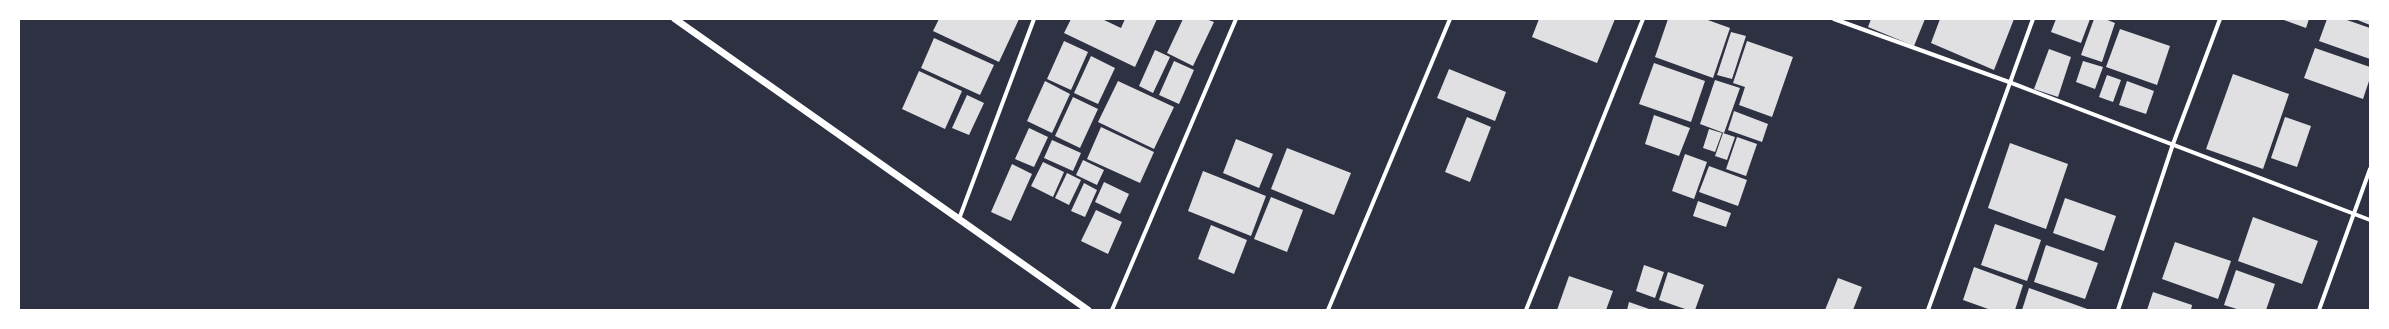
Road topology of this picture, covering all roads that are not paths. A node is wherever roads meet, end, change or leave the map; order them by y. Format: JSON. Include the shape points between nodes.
{"nodes":[{"id":1,"x":675,"y":19,"type":"edge"},
{"id":2,"x":1034,"y":19,"type":"edge"},
{"id":3,"x":1236,"y":19,"type":"edge"},
{"id":4,"x":1450,"y":19,"type":"edge"},
{"id":5,"x":1644,"y":19,"type":"edge"},
{"id":6,"x":1834,"y":19,"type":"edge"},
{"id":7,"x":2033,"y":19,"type":"edge"},
{"id":8,"x":2220,"y":19,"type":"edge"},
{"id":9,"x":2009,"y":82,"type":"junction"},
{"id":10,"x":2173,"y":144,"type":"junction"},
{"id":11,"x":2370,"y":168,"type":"edge"},
{"id":12,"x":2354,"y":212,"type":"junction"},
{"id":13,"x":959,"y":219,"type":"junction"},
{"id":14,"x":2370,"y":220,"type":"edge"},
{"id":15,"x":1088,"y":310,"type":"edge"},
{"id":16,"x":1112,"y":310,"type":"edge"},
{"id":17,"x":1328,"y":310,"type":"edge"},
{"id":18,"x":1526,"y":310,"type":"edge"},
{"id":19,"x":1928,"y":310,"type":"edge"},
{"id":20,"x":2118,"y":310,"type":"edge"},
{"id":21,"x":2319,"y":310,"type":"edge"}],
"edges":[{"from":1,"to":13,"type":"street"},
{"from":2,"to":13,"type":"street"},
{"from":3,"to":16,"type":"street"},
{"from":4,"to":17,"type":"street"},
{"from":5,"to":18,"type":"street"},
{"from":6,"to":9,"type":"street"},
{"from":7,"to":9,"type":"street"},
{"from":8,"to":10,"type":"street"},
{"from":9,"to":10,"type":"street"},
{"from":9,"to":19,"type":"street"},
{"from":10,"to":12,"type":"street"},
{"from":10,"to":20,"type":"street"},
{"from":11,"to":12,"type":"street"},
{"from":12,"to":14,"type":"street"},
{"from":12,"to":21,"type":"street"},
{"from":13,"to":15,"type":"street"}]}
